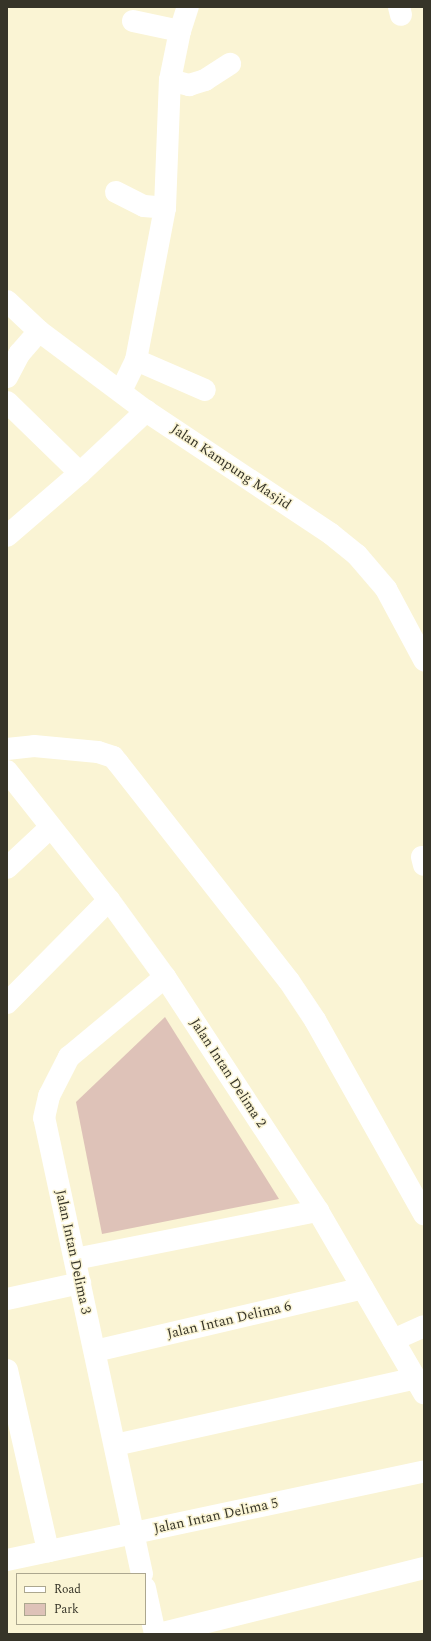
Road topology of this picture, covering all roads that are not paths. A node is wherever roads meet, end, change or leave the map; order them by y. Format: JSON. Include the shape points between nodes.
{"nodes":[{"id":1,"x":188,"y":7,"type":"edge"},
{"id":2,"x":132,"y":20,"type":"dead end"},
{"id":3,"x":180,"y":31,"type":"junction"},
{"id":4,"x":230,"y":64,"type":"dead end"},
{"id":5,"x":170,"y":80,"type":"junction"},
{"id":6,"x":116,"y":192,"type":"dead end"},
{"id":7,"x":166,"y":208,"type":"junction"},
{"id":8,"x":7,"y":301,"type":"edge"},
{"id":9,"x":39,"y":331,"type":"junction"},
{"id":10,"x":136,"y":360,"type":"junction"},
{"id":11,"x":7,"y":377,"type":"edge"},
{"id":12,"x":205,"y":390,"type":"dead end"},
{"id":13,"x":121,"y":391,"type":"junction"},
{"id":14,"x":7,"y":402,"type":"edge"},
{"id":15,"x":146,"y":411,"type":"junction"},
{"id":16,"x":80,"y":473,"type":"junction"},
{"id":17,"x":7,"y":536,"type":"edge"},
{"id":18,"x":424,"y":660,"type":"edge"},
{"id":19,"x":7,"y":749,"type":"edge"},
{"id":20,"x":7,"y":771,"type":"edge"},
{"id":21,"x":51,"y":827,"type":"junction"},
{"id":22,"x":7,"y":868,"type":"edge"},
{"id":23,"x":109,"y":900,"type":"junction"},
{"id":24,"x":165,"y":977,"type":"junction"},
{"id":25,"x":7,"y":1003,"type":"edge"},
{"id":26,"x":318,"y":1211,"type":"junction"},
{"id":27,"x":424,"y":1214,"type":"edge"},
{"id":28,"x":75,"y":1259,"type":"junction"},
{"id":29,"x":80,"y":1283,"type":"junction"},
{"id":30,"x":363,"y":1288,"type":"junction"},
{"id":31,"x":7,"y":1300,"type":"edge"},
{"id":32,"x":424,"y":1326,"type":"edge"},
{"id":33,"x":393,"y":1340,"type":"junction"},
{"id":34,"x":95,"y":1351,"type":"junction"},
{"id":35,"x":7,"y":1370,"type":"edge"},
{"id":36,"x":420,"y":1385,"type":"edge"},
{"id":37,"x":115,"y":1445,"type":"junction"},
{"id":38,"x":424,"y":1471,"type":"edge"},
{"id":39,"x":133,"y":1533,"type":"junction"},
{"id":40,"x":48,"y":1551,"type":"junction"},
{"id":41,"x":7,"y":1560,"type":"edge"},
{"id":42,"x":424,"y":1568,"type":"edge"},
{"id":43,"x":142,"y":1573,"type":"edge"},
{"id":44,"x":146,"y":1593,"type":"edge"},
{"id":45,"x":155,"y":1634,"type":"edge"},
{"id":46,"x":159,"y":1634,"type":"edge"}],
"edges":[{"from":1,"to":3,"type":"street"},
{"from":2,"to":3,"type":"street"},
{"from":3,"to":5,"type":"street"},
{"from":4,"to":5,"type":"street","via":[[205,80],[194,83],[179,84]]},
{"from":5,"to":7,"type":"street"},
{"from":6,"to":7,"type":"street","via":[[144,206]]},
{"from":7,"to":10,"type":"street"},
{"from":8,"to":9,"type":"street","name":"Jalan Kampung Masjid"},
{"from":9,"to":11,"type":"street","via":[[20,353]]},
{"from":9,"to":13,"type":"street","name":"Jalan Kampung Masjid"},
{"from":10,"to":12,"type":"street"},
{"from":10,"to":13,"type":"street"},
{"from":13,"to":15,"type":"street","name":"Jalan Kampung Masjid"},
{"from":14,"to":16,"type":"street"},
{"from":15,"to":16,"type":"street"},
{"from":15,"to":18,"type":"street","name":"Jalan Kampung Masjid","via":[[331,534],[357,555],[386,589]]},
{"from":16,"to":17,"type":"street"},
{"from":19,"to":27,"type":"street","via":[[34,746],[98,752],[113,757],[289,981],[315,1020]]},
{"from":20,"to":21,"type":"street","name":"Jalan Intan Delima 2"},
{"from":21,"to":22,"type":"street"},
{"from":21,"to":23,"type":"street","name":"Jalan Intan Delima 2"},
{"from":23,"to":24,"type":"street","name":"Jalan Intan Delima 2"},
{"from":23,"to":25,"type":"street"},
{"from":24,"to":26,"type":"street","name":"Jalan Intan Delima 2"},
{"from":24,"to":28,"type":"street","name":"Jalan Intan Delima 3","via":[[69,1057],[49,1096],[44,1118]]},
{"from":26,"to":28,"type":"street"},
{"from":26,"to":30,"type":"street","name":"Jalan Intan Delima 2"},
{"from":28,"to":29,"type":"street","name":"Jalan Intan Delima 3"},
{"from":29,"to":31,"type":"street"},
{"from":29,"to":34,"type":"street","name":"Jalan Intan Delima 3"},
{"from":30,"to":33,"type":"street","name":"Jalan Intan Delima 2"},
{"from":30,"to":34,"type":"street","name":"Jalan Intan Delima 6"},
{"from":32,"to":33,"type":"street"},
{"from":33,"to":36,"type":"street","name":"Jalan Intan Delima 2"},
{"from":34,"to":37,"type":"street","name":"Jalan Intan Delima 3"},
{"from":35,"to":40,"type":"street"},
{"from":36,"to":37,"type":"street"},
{"from":37,"to":39,"type":"street","name":"Jalan Intan Delima 3"},
{"from":38,"to":39,"type":"street","name":"Jalan Intan Delima 5"},
{"from":39,"to":40,"type":"street","name":"Jalan Intan Delima 5"},
{"from":39,"to":43,"type":"street","name":"Jalan Intan Delima 3"},
{"from":40,"to":41,"type":"street","name":"Jalan Intan Delima 5"},
{"from":42,"to":46,"type":"street"},
{"from":44,"to":45,"type":"street"}]}
